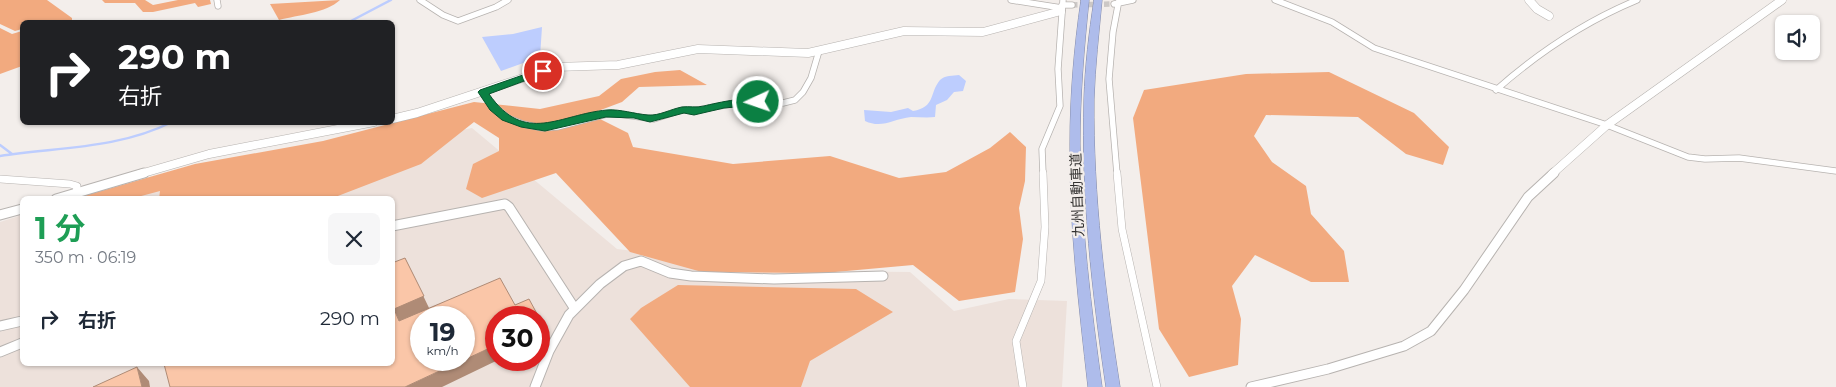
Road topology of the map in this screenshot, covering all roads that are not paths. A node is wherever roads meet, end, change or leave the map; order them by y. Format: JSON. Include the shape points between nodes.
{"nodes":[{"id":1,"x":420,"y":0,"type":"edge"},
{"id":2,"x":508,"y":0,"type":"edge"},
{"id":3,"x":1011,"y":0,"type":"edge"},
{"id":4,"x":1084,"y":0,"type":"edge"},
{"id":5,"x":1098,"y":0,"type":"edge"},
{"id":6,"x":1132,"y":0,"type":"edge"},
{"id":7,"x":1275,"y":0,"type":"edge"},
{"id":8,"x":1528,"y":0,"type":"edge"},
{"id":9,"x":1637,"y":0,"type":"edge"},
{"id":10,"x":1782,"y":0,"type":"edge"},
{"id":11,"x":1117,"y":2,"type":"edge"},
{"id":12,"x":1072,"y":5,"type":"dead end"},
{"id":13,"x":1062,"y":6,"type":"edge"},
{"id":14,"x":1549,"y":16,"type":"dead end"},
{"id":15,"x":819,"y":51,"type":"junction"},
{"id":16,"x":1496,"y":90,"type":"junction"},
{"id":17,"x":483,"y":92,"type":"junction"},
{"id":18,"x":395,"y":118,"type":"edge"},
{"id":19,"x":358,"y":125,"type":"edge"},
{"id":20,"x":1607,"y":125,"type":"junction"},
{"id":21,"x":1836,"y":171,"type":"edge"},
{"id":22,"x":0,"y":179,"type":"edge"},
{"id":23,"x":76,"y":192,"type":"junction"},
{"id":24,"x":65,"y":196,"type":"edge"},
{"id":25,"x":20,"y":209,"type":"edge"},
{"id":26,"x":0,"y":215,"type":"edge"},
{"id":27,"x":395,"y":225,"type":"edge"},
{"id":28,"x":883,"y":276,"type":"dead end"},
{"id":29,"x":575,"y":309,"type":"junction"},
{"id":30,"x":20,"y":321,"type":"edge"},
{"id":31,"x":0,"y":326,"type":"edge"},
{"id":32,"x":20,"y":344,"type":"edge"},
{"id":33,"x":0,"y":352,"type":"edge"},
{"id":34,"x":535,"y":387,"type":"edge"},
{"id":35,"x":1023,"y":387,"type":"edge"},
{"id":36,"x":1095,"y":387,"type":"edge"},
{"id":37,"x":1112,"y":387,"type":"edge"},
{"id":38,"x":1156,"y":387,"type":"edge"},
{"id":39,"x":1251,"y":387,"type":"edge"}],
"edges":[{"from":1,"to":2,"type":"street","via":[[458,22],[477,12],[499,7]]},
{"from":3,"to":13,"type":"street"},
{"from":4,"to":36,"type":"highway","name":"九州自動車道","via":[[1074,108],[1075,173],[1078,234]]},
{"from":5,"to":37,"type":"highway","name":"九州自動車道","via":[[1091,60],[1090,173],[1100,300]]},
{"from":6,"to":11,"type":"street"},
{"from":7,"to":16,"type":"street","via":[[1332,22],[1374,48]]},
{"from":8,"to":14,"type":"street"},
{"from":9,"to":16,"type":"street","via":[[1580,27],[1522,67]]},
{"from":10,"to":20,"type":"street"},
{"from":11,"to":38,"type":"street","via":[[1109,79],[1122,229]]},
{"from":12,"to":13,"type":"street"},
{"from":13,"to":15,"type":"street","via":[[989,31],[904,31]]},
{"from":13,"to":35,"type":"street","via":[[1058,69],[1060,106],[1042,149],[1045,227],[1041,281],[1016,341]]},
{"from":15,"to":17,"type":"street","via":[[687,50],[618,64],[556,67]]},
{"from":15,"to":17,"type":"street","via":[[815,70],[798,97],[783,103],[738,103],[684,110],[650,119],[606,114],[545,128],[505,118]]},
{"from":16,"to":20,"type":"street"},
{"from":17,"to":18,"type":"street"},
{"from":19,"to":23,"type":"street","via":[[208,154]]},
{"from":20,"to":21,"type":"street","via":[[1688,157],[1739,158]]},
{"from":20,"to":39,"type":"street","via":[[1528,198],[1464,290],[1431,331],[1404,346],[1328,369]]},
{"from":22,"to":23,"type":"street","via":[[70,184],[77,186]]},
{"from":23,"to":24,"type":"street"},
{"from":25,"to":26,"type":"street"},
{"from":27,"to":29,"type":"street","via":[[505,204]]},
{"from":28,"to":29,"type":"street","via":[[774,279],[691,276],[670,273],[641,261],[624,266]]},
{"from":29,"to":34,"type":"street","via":[[549,351]]},
{"from":30,"to":31,"type":"street"},
{"from":32,"to":33,"type":"street"}]}
